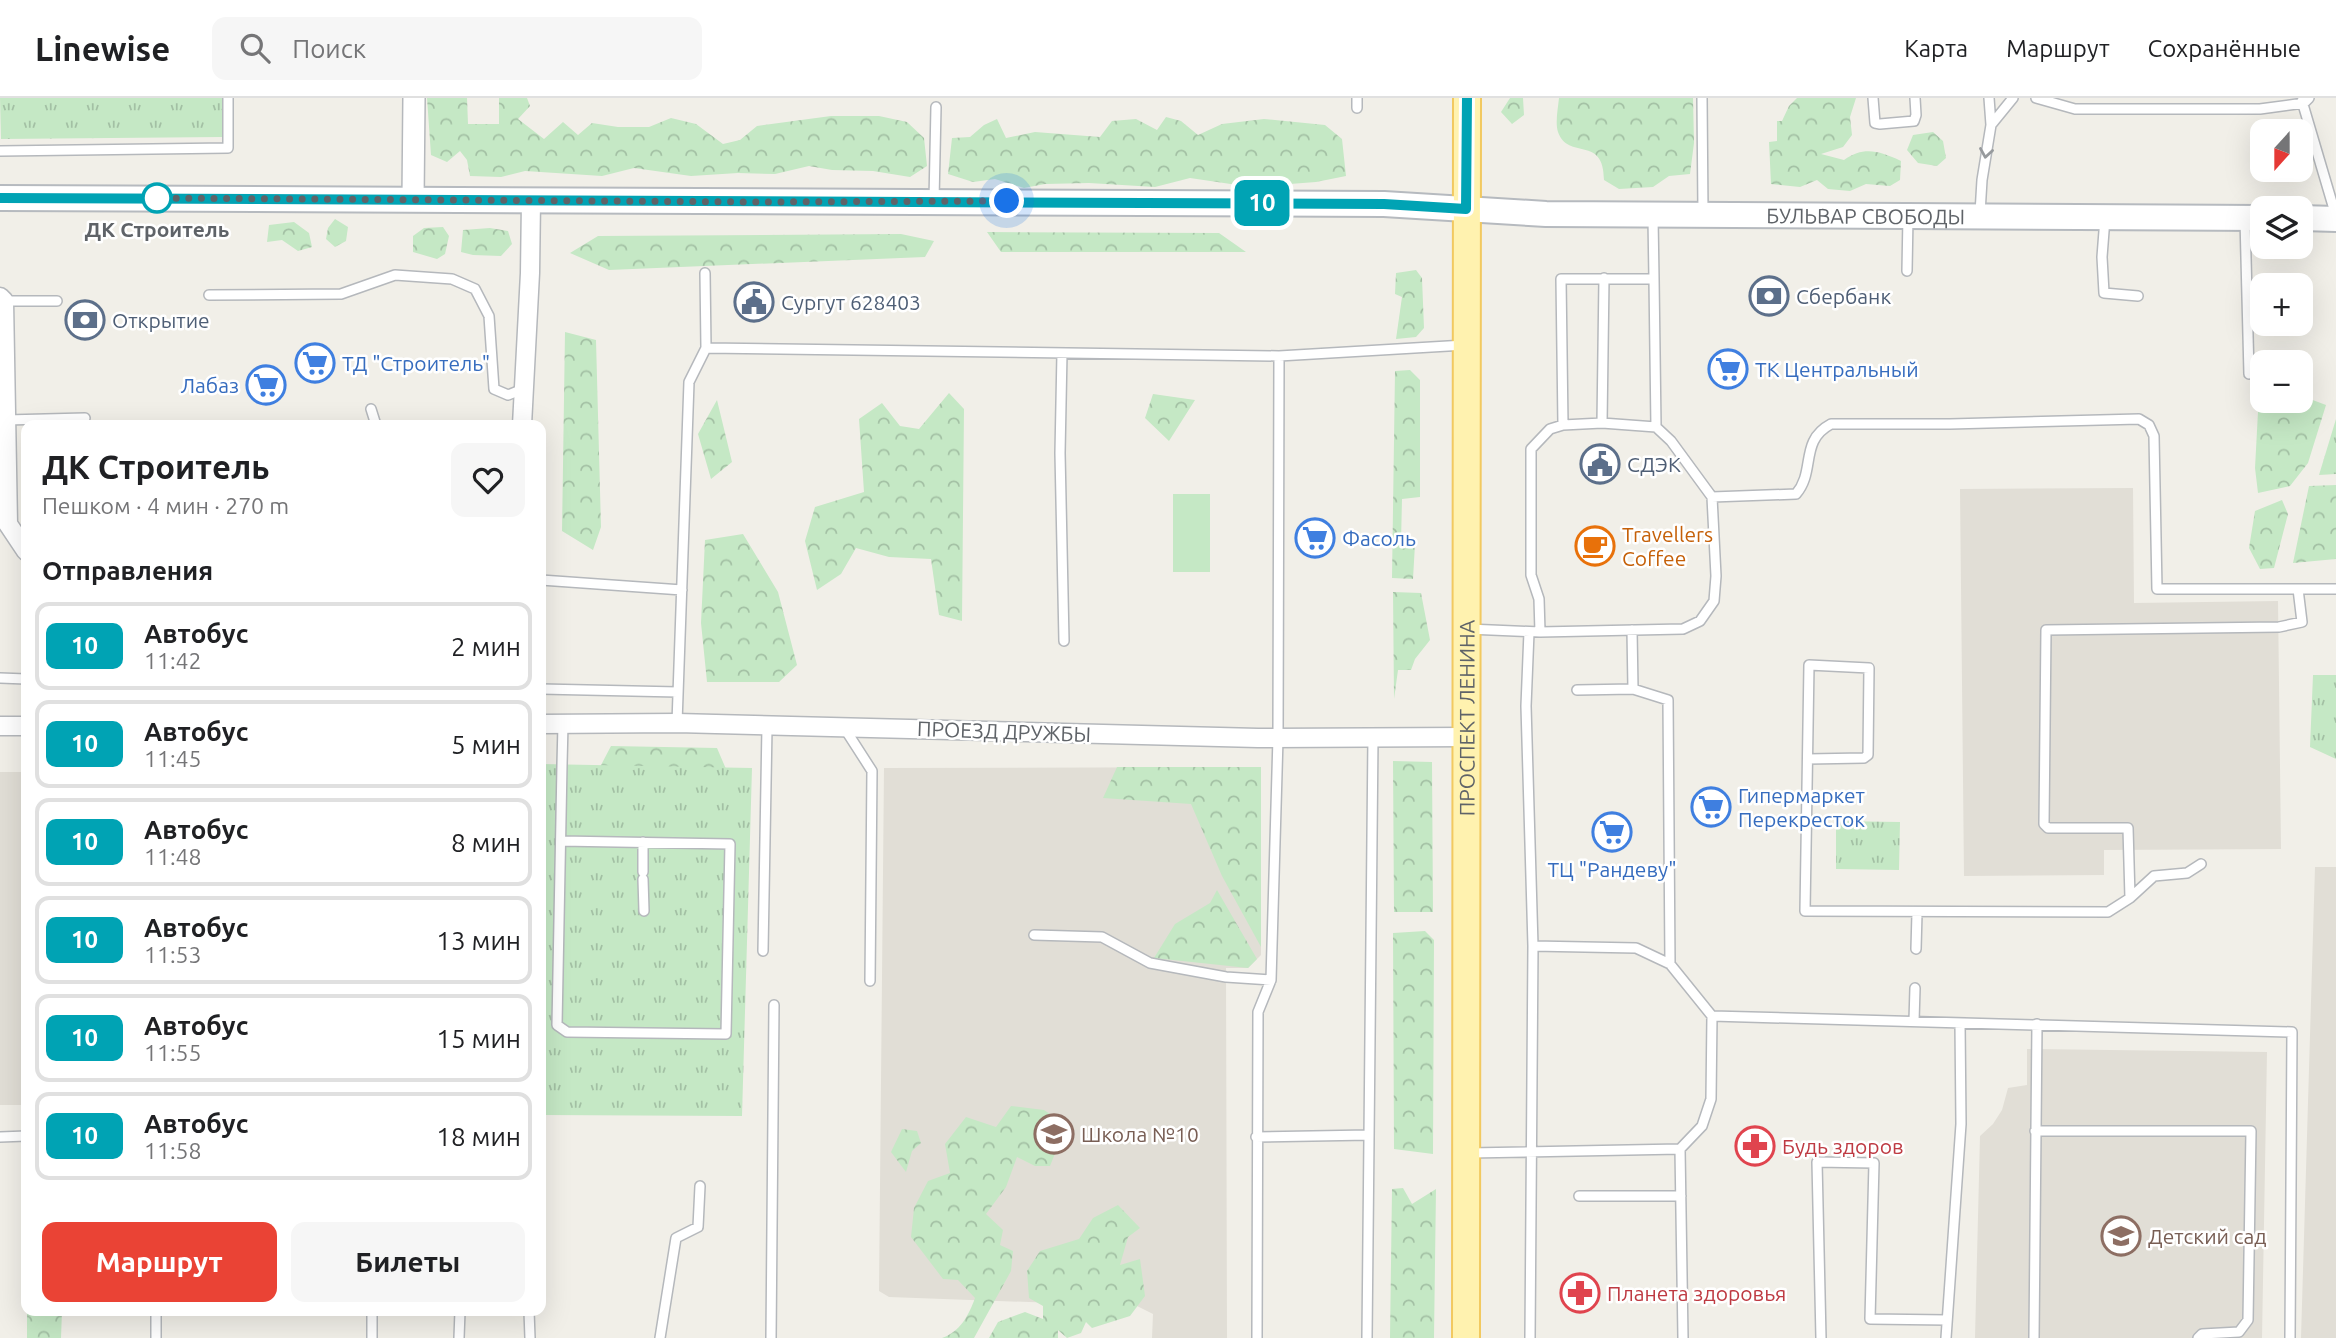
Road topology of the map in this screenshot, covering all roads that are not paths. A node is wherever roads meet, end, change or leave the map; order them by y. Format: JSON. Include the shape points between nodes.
{"nodes":[{"id":1,"x":228,"y":98,"type":"edge"},
{"id":2,"x":414,"y":98,"type":"edge"},
{"id":3,"x":1467,"y":98,"type":"edge"},
{"id":4,"x":1702,"y":98,"type":"edge"},
{"id":5,"x":1873,"y":98,"type":"edge"},
{"id":6,"x":1915,"y":98,"type":"edge"},
{"id":7,"x":1989,"y":98,"type":"edge"},
{"id":8,"x":2013,"y":98,"type":"edge"},
{"id":9,"x":2036,"y":98,"type":"edge"},
{"id":10,"x":2304,"y":100,"type":"edge"},
{"id":11,"x":936,"y":107,"type":"dead end"},
{"id":12,"x":1991,"y":124,"type":"junction"},
{"id":13,"x":0,"y":151,"type":"edge"},
{"id":14,"x":0,"y":198,"type":"edge"},
{"id":15,"x":413,"y":200,"type":"junction"},
{"id":16,"x":531,"y":201,"type":"junction"},
{"id":17,"x":934,"y":201,"type":"junction"},
{"id":18,"x":1466,"y":209,"type":"junction"},
{"id":19,"x":1653,"y":215,"type":"junction"},
{"id":20,"x":1703,"y":216,"type":"junction"},
{"id":21,"x":1979,"y":216,"type":"junction"},
{"id":22,"x":2105,"y":216,"type":"junction"},
{"id":23,"x":1908,"y":217,"type":"junction"},
{"id":24,"x":2250,"y":218,"type":"edge"},
{"id":25,"x":2313,"y":218,"type":"edge"},
{"id":26,"x":2336,"y":218,"type":"edge"},
{"id":27,"x":2253,"y":259,"type":"edge"},
{"id":28,"x":1908,"y":271,"type":"dead end"},
{"id":29,"x":705,"y":273,"type":"dead end"},
{"id":30,"x":1604,"y":278,"type":"junction"},
{"id":31,"x":1654,"y":279,"type":"junction"},
{"id":32,"x":209,"y":295,"type":"dead end"},
{"id":33,"x":2138,"y":296,"type":"dead end"},
{"id":34,"x":2,"y":299,"type":"edge"},
{"id":35,"x":57,"y":301,"type":"dead end"},
{"id":36,"x":1466,"y":345,"type":"junction"},
{"id":37,"x":706,"y":348,"type":"junction"},
{"id":38,"x":1062,"y":353,"type":"junction"},
{"id":39,"x":1279,"y":356,"type":"junction"},
{"id":40,"x":2249,"y":374,"type":"dead end"},
{"id":41,"x":523,"y":389,"type":"junction"},
{"id":42,"x":371,"y":409,"type":"dead end"},
{"id":43,"x":85,"y":418,"type":"dead end"},
{"id":44,"x":6,"y":420,"type":"junction"},
{"id":45,"x":374,"y":420,"type":"edge"},
{"id":46,"x":522,"y":420,"type":"edge"},
{"id":47,"x":1602,"y":423,"type":"junction"},
{"id":48,"x":1563,"y":425,"type":"junction"},
{"id":49,"x":1656,"y":427,"type":"junction"},
{"id":50,"x":1712,"y":496,"type":"junction"},
{"id":51,"x":21,"y":544,"type":"edge"},
{"id":52,"x":546,"y":580,"type":"edge"},
{"id":53,"x":2298,"y":589,"type":"junction"},
{"id":54,"x":2336,"y":589,"type":"edge"},
{"id":55,"x":682,"y":590,"type":"junction"},
{"id":56,"x":1466,"y":628,"type":"junction"},
{"id":57,"x":1632,"y":630,"type":"junction"},
{"id":58,"x":1529,"y":632,"type":"junction"},
{"id":59,"x":1539,"y":632,"type":"junction"},
{"id":60,"x":1064,"y":641,"type":"dead end"},
{"id":61,"x":0,"y":678,"type":"edge"},
{"id":62,"x":21,"y":679,"type":"edge"},
{"id":63,"x":546,"y":689,"type":"edge"},
{"id":64,"x":1633,"y":689,"type":"junction"},
{"id":65,"x":1577,"y":690,"type":"dead end"},
{"id":66,"x":678,"y":692,"type":"junction"},
{"id":67,"x":677,"y":723,"type":"junction"},
{"id":68,"x":546,"y":724,"type":"edge"},
{"id":69,"x":563,"y":724,"type":"junction"},
{"id":70,"x":0,"y":726,"type":"edge"},
{"id":71,"x":21,"y":726,"type":"edge"},
{"id":72,"x":767,"y":727,"type":"junction"},
{"id":73,"x":844,"y":727,"type":"junction"},
{"id":74,"x":1373,"y":737,"type":"junction"},
{"id":75,"x":1466,"y":737,"type":"junction"},
{"id":76,"x":1278,"y":738,"type":"junction"},
{"id":77,"x":1808,"y":759,"type":"junction"},
{"id":78,"x":561,"y":841,"type":"junction"},
{"id":79,"x":643,"y":842,"type":"junction"},
{"id":80,"x":2201,"y":864,"type":"dead end"},
{"id":81,"x":2130,"y":898,"type":"junction"},
{"id":82,"x":644,"y":911,"type":"dead end"},
{"id":83,"x":1917,"y":913,"type":"junction"},
{"id":84,"x":1034,"y":935,"type":"dead end"},
{"id":85,"x":1532,"y":946,"type":"junction"},
{"id":86,"x":1916,"y":949,"type":"dead end"},
{"id":87,"x":763,"y":951,"type":"dead end"},
{"id":88,"x":1670,"y":964,"type":"junction"},
{"id":89,"x":1271,"y":980,"type":"junction"},
{"id":90,"x":870,"y":981,"type":"dead end"},
{"id":91,"x":1915,"y":988,"type":"dead end"},
{"id":92,"x":774,"y":1005,"type":"dead end"},
{"id":93,"x":1713,"y":1016,"type":"junction"},
{"id":94,"x":1914,"y":1021,"type":"junction"},
{"id":95,"x":1960,"y":1023,"type":"junction"},
{"id":96,"x":2037,"y":1024,"type":"junction"},
{"id":97,"x":2035,"y":1131,"type":"junction"},
{"id":98,"x":1369,"y":1135,"type":"junction"},
{"id":99,"x":21,"y":1136,"type":"edge"},
{"id":100,"x":0,"y":1137,"type":"edge"},
{"id":101,"x":1256,"y":1137,"type":"junction"},
{"id":102,"x":1680,"y":1149,"type":"junction"},
{"id":103,"x":1531,"y":1152,"type":"junction"},
{"id":104,"x":1467,"y":1153,"type":"junction"},
{"id":105,"x":700,"y":1186,"type":"dead end"},
{"id":106,"x":1579,"y":1196,"type":"dead end"},
{"id":107,"x":1681,"y":1196,"type":"junction"},
{"id":108,"x":156,"y":1316,"type":"edge"},
{"id":109,"x":372,"y":1316,"type":"edge"},
{"id":110,"x":460,"y":1316,"type":"edge"},
{"id":111,"x":529,"y":1316,"type":"edge"},
{"id":112,"x":1947,"y":1320,"type":"junction"},
{"id":113,"x":156,"y":1338,"type":"edge"},
{"id":114,"x":372,"y":1338,"type":"edge"},
{"id":115,"x":459,"y":1338,"type":"edge"},
{"id":116,"x":530,"y":1338,"type":"edge"},
{"id":117,"x":660,"y":1338,"type":"edge"},
{"id":118,"x":772,"y":1338,"type":"edge"},
{"id":119,"x":1257,"y":1338,"type":"edge"},
{"id":120,"x":1367,"y":1338,"type":"edge"},
{"id":121,"x":1466,"y":1338,"type":"edge"},
{"id":122,"x":1531,"y":1338,"type":"edge"},
{"id":123,"x":1683,"y":1338,"type":"edge"},
{"id":124,"x":1821,"y":1338,"type":"edge"},
{"id":125,"x":1946,"y":1338,"type":"edge"},
{"id":126,"x":2034,"y":1338,"type":"edge"},
{"id":127,"x":2198,"y":1338,"type":"edge"},
{"id":128,"x":2290,"y":1338,"type":"edge"}],
"edges":[{"from":1,"to":13,"type":"lane","via":[[228,148]]},
{"from":2,"to":15,"type":"street"},
{"from":3,"to":18,"type":"main road","name":"ПРОСПЕКТ ЛЕНИНА"},
{"from":4,"to":20,"type":"lane"},
{"from":5,"to":6,"type":"lane","via":[[1875,123],[1880,124],[1914,121]]},
{"from":7,"to":12,"type":"lane"},
{"from":8,"to":12,"type":"lane"},
{"from":9,"to":10,"type":"lane","via":[[2075,109],[2260,109]]},
{"from":10,"to":26,"type":"lane"},
{"from":11,"to":17,"type":"lane"},
{"from":12,"to":21,"type":"lane","one_way":true},
{"from":14,"to":15,"type":"main road","name":"БУЛЬВАР СВОБОДЫ"},
{"from":15,"to":16,"type":"main road","name":"БУЛЬВАР СВОБОДЫ"},
{"from":16,"to":17,"type":"main road","name":"БУЛЬВАР СВОБОДЫ"},
{"from":16,"to":41,"type":"street"},
{"from":17,"to":18,"type":"main road","name":"БУЛЬВАР СВОБОДЫ","via":[[1384,204]]},
{"from":18,"to":19,"type":"main road","name":"БУЛЬВАР СВОБОДЫ"},
{"from":18,"to":36,"type":"main road","name":"ПРОСПЕКТ ЛЕНИНА"},
{"from":19,"to":20,"type":"main road","name":"БУЛЬВАР СВОБОДЫ"},
{"from":19,"to":31,"type":"lane"},
{"from":20,"to":23,"type":"main road","name":"БУЛЬВАР СВОБОДЫ"},
{"from":21,"to":22,"type":"main road","name":"БУЛЬВАР СВОБОДЫ"},
{"from":21,"to":23,"type":"main road","name":"БУЛЬВАР СВОБОДЫ"},
{"from":22,"to":24,"type":"main road","name":"БУЛЬВАР СВОБОДЫ"},
{"from":22,"to":33,"type":"lane","via":[[2104,293]]},
{"from":23,"to":28,"type":"lane"},
{"from":25,"to":26,"type":"main road"},
{"from":27,"to":40,"type":"lane"},
{"from":29,"to":37,"type":"lane"},
{"from":30,"to":31,"type":"lane"},
{"from":30,"to":47,"type":"lane"},
{"from":30,"to":48,"type":"lane","via":[[1561,279]]},
{"from":31,"to":49,"type":"lane"},
{"from":32,"to":41,"type":"lane","via":[[341,294],[395,275],[452,279],[475,289],[489,316],[494,388],[508,395]]},
{"from":34,"to":35,"type":"lane"},
{"from":34,"to":44,"type":"street"},
{"from":36,"to":39,"type":"lane"},
{"from":36,"to":56,"type":"main road","name":"ПРОСПЕКТ ЛЕНИНА"},
{"from":37,"to":38,"type":"lane"},
{"from":37,"to":55,"type":"lane","via":[[689,382]]},
{"from":38,"to":39,"type":"lane"},
{"from":38,"to":60,"type":"lane"},
{"from":39,"to":76,"type":"lane"},
{"from":41,"to":46,"type":"street"},
{"from":42,"to":45,"type":"lane"},
{"from":43,"to":44,"type":"lane"},
{"from":44,"to":51,"type":"street","via":[[8,524]]},
{"from":47,"to":48,"type":"lane"},
{"from":47,"to":49,"type":"lane"},
{"from":48,"to":59,"type":"lane","via":[[1550,429],[1531,449],[1531,575],[1539,599]]},
{"from":49,"to":50,"type":"lane"},
{"from":50,"to":53,"type":"lane","via":[[1796,494],[1811,443],[1818,431],[1831,424],[2139,419],[2149,425],[2154,436],[2157,589]]},
{"from":50,"to":57,"type":"lane","via":[[1714,601],[1700,621],[1683,629]]},
{"from":52,"to":55,"type":"lane"},
{"from":53,"to":54,"type":"lane"},
{"from":53,"to":81,"type":"lane","via":[[2302,622],[2279,627],[2046,630],[2044,824],[2048,828],[2127,828]]},
{"from":55,"to":66,"type":"lane"},
{"from":56,"to":58,"type":"lane"},
{"from":56,"to":75,"type":"main road","name":"ПРОСПЕКТ ЛЕНИНА"},
{"from":57,"to":59,"type":"lane"},
{"from":57,"to":64,"type":"lane"},
{"from":58,"to":59,"type":"lane"},
{"from":58,"to":85,"type":"lane","via":[[1526,706]]},
{"from":61,"to":62,"type":"lane"},
{"from":63,"to":66,"type":"lane"},
{"from":64,"to":65,"type":"lane"},
{"from":64,"to":88,"type":"lane","via":[[1668,700]]},
{"from":66,"to":67,"type":"lane"},
{"from":67,"to":69,"type":"street","name":"ПРОЕЗД ДРУЖБЫ"},
{"from":67,"to":72,"type":"street","name":"ПРОЕЗД ДРУЖБЫ"},
{"from":68,"to":69,"type":"street","name":"ПРОЕЗД ДРУЖБЫ"},
{"from":69,"to":78,"type":"lane"},
{"from":70,"to":71,"type":"street"},
{"from":72,"to":73,"type":"street","name":"ПРОЕЗД ДРУЖБЫ"},
{"from":72,"to":87,"type":"lane"},
{"from":73,"to":76,"type":"street","name":"ПРОЕЗД ДРУЖБЫ"},
{"from":73,"to":90,"type":"lane","via":[[872,771]]},
{"from":74,"to":75,"type":"street","name":"ПРОЕЗД ДРУЖБЫ"},
{"from":74,"to":76,"type":"street","name":"ПРОЕЗД ДРУЖБЫ"},
{"from":74,"to":98,"type":"lane"},
{"from":75,"to":104,"type":"main road","name":"ПРОСПЕКТ ЛЕНИНА"},
{"from":76,"to":89,"type":"lane"},
{"from":77,"to":77,"type":"lane","via":[[1809,665],[1869,668],[1868,755]]},
{"from":77,"to":83,"type":"lane","via":[[1805,911]]},
{"from":78,"to":79,"type":"lane"},
{"from":78,"to":79,"type":"lane","via":[[560,1029],[724,1035],[731,845]]},
{"from":79,"to":82,"type":"lane"},
{"from":80,"to":81,"type":"lane","via":[[2187,873],[2154,876]]},
{"from":81,"to":83,"type":"lane","via":[[2108,912]]},
{"from":83,"to":86,"type":"lane"},
{"from":84,"to":89,"type":"lane","via":[[1102,937],[1150,962],[1226,977]]},
{"from":85,"to":88,"type":"lane","via":[[1636,948]]},
{"from":85,"to":103,"type":"lane"},
{"from":88,"to":93,"type":"lane"},
{"from":89,"to":101,"type":"lane","via":[[1258,1012]]},
{"from":91,"to":94,"type":"lane"},
{"from":92,"to":118,"type":"lane"},
{"from":93,"to":94,"type":"lane"},
{"from":93,"to":102,"type":"lane","via":[[1711,1099],[1702,1126]]},
{"from":94,"to":95,"type":"lane"},
{"from":95,"to":96,"type":"lane"},
{"from":95,"to":112,"type":"lane","via":[[1961,1124]]},
{"from":96,"to":97,"type":"lane"},
{"from":96,"to":128,"type":"lane","via":[[2292,1032]]},
{"from":97,"to":126,"type":"lane"},
{"from":97,"to":127,"type":"lane","via":[[2251,1130],[2248,1320],[2239,1332]]},
{"from":98,"to":101,"type":"lane"},
{"from":98,"to":120,"type":"lane"},
{"from":99,"to":100,"type":"lane"},
{"from":101,"to":119,"type":"lane"},
{"from":102,"to":103,"type":"lane"},
{"from":102,"to":107,"type":"lane"},
{"from":103,"to":104,"type":"lane"},
{"from":103,"to":122,"type":"lane"},
{"from":104,"to":121,"type":"main road","name":"ПРОСПЕКТ ЛЕНИНА"},
{"from":105,"to":117,"type":"lane","via":[[698,1227],[676,1238]]},
{"from":106,"to":107,"type":"lane"},
{"from":107,"to":123,"type":"lane"},
{"from":108,"to":113,"type":"lane"},
{"from":109,"to":114,"type":"lane"},
{"from":110,"to":115,"type":"lane"},
{"from":111,"to":116,"type":"lane"},
{"from":112,"to":124,"type":"lane","via":[[1870,1319],[1874,1163],[1817,1162]]},
{"from":112,"to":125,"type":"lane"}]}
